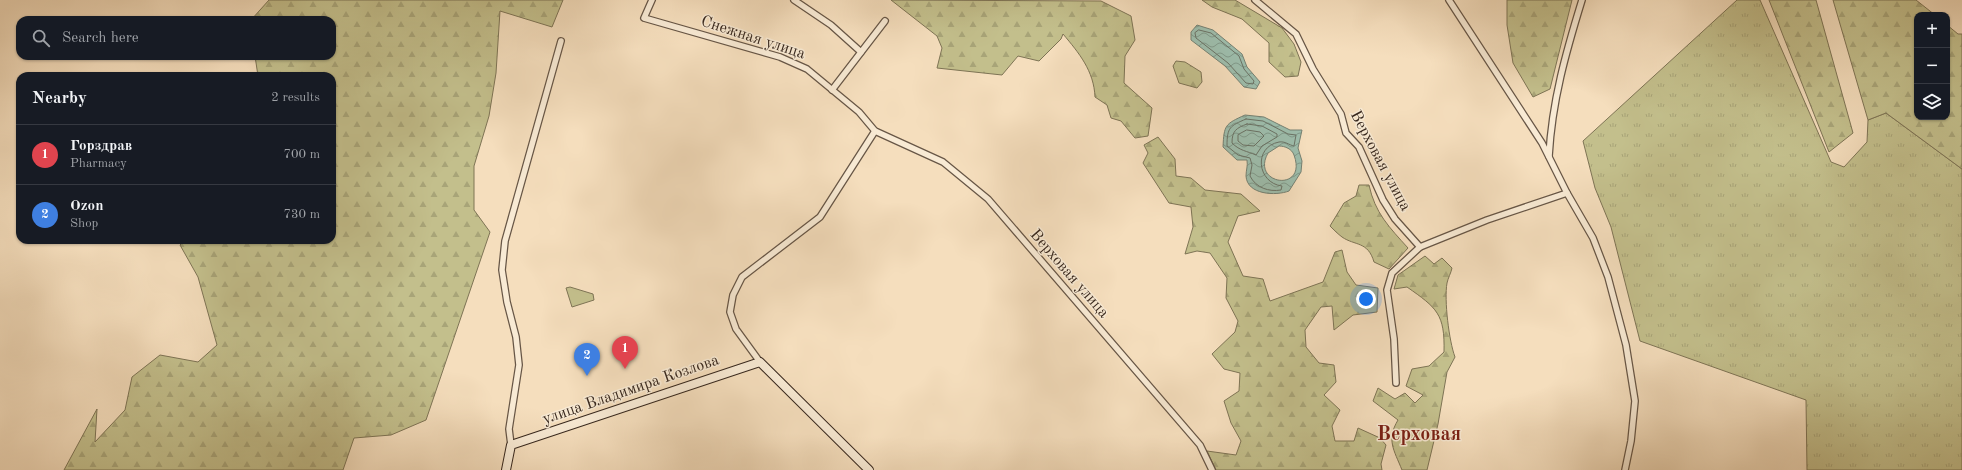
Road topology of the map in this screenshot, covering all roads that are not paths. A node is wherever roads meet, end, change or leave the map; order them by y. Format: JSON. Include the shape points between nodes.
{"nodes":[{"id":1,"x":652,"y":0,"type":"edge"},
{"id":2,"x":794,"y":0,"type":"edge"},
{"id":3,"x":1255,"y":0,"type":"edge"},
{"id":4,"x":1449,"y":0,"type":"edge"},
{"id":5,"x":1582,"y":0,"type":"edge"},
{"id":6,"x":885,"y":21,"type":"dead end"},
{"id":7,"x":561,"y":41,"type":"dead end"},
{"id":8,"x":861,"y":52,"type":"junction"},
{"id":9,"x":832,"y":90,"type":"junction"},
{"id":10,"x":875,"y":131,"type":"junction"},
{"id":11,"x":1548,"y":156,"type":"junction"},
{"id":12,"x":1567,"y":193,"type":"junction"},
{"id":13,"x":1420,"y":247,"type":"junction"},
{"id":14,"x":760,"y":362,"type":"junction"},
{"id":15,"x":1396,"y":383,"type":"dead end"},
{"id":16,"x":511,"y":445,"type":"junction"},
{"id":17,"x":506,"y":470,"type":"edge"},
{"id":18,"x":869,"y":470,"type":"edge"},
{"id":19,"x":1212,"y":470,"type":"edge"},
{"id":20,"x":1625,"y":470,"type":"edge"}],
"edges":[{"from":1,"to":9,"type":"street","name":"Снежная улица","via":[[644,18],[780,57],[807,69]]},
{"from":2,"to":8,"type":"street","via":[[831,25]]},
{"from":3,"to":13,"type":"street","name":"Верховая улица","via":[[1296,34],[1313,70],[1341,114],[1346,133],[1359,147],[1383,200],[1395,219]]},
{"from":4,"to":11,"type":"street"},
{"from":5,"to":11,"type":"street","via":[[1551,119]]},
{"from":6,"to":8,"type":"street"},
{"from":7,"to":16,"type":"street","via":[[505,241],[502,270],[519,365],[509,428]]},
{"from":8,"to":9,"type":"street"},
{"from":9,"to":10,"type":"street","name":"Снежная улица","via":[[859,112]]},
{"from":10,"to":14,"type":"street","via":[[820,217],[742,277],[733,295],[730,312],[736,329]]},
{"from":10,"to":19,"type":"street","name":"Верховая улица","via":[[943,162],[988,199],[1196,442]]},
{"from":11,"to":12,"type":"street"},
{"from":12,"to":13,"type":"street","via":[[1487,220]]},
{"from":12,"to":20,"type":"street","via":[[1593,238],[1608,277],[1632,373],[1635,401]]},
{"from":13,"to":15,"type":"street","via":[[1392,273],[1387,290],[1394,338]]},
{"from":14,"to":16,"type":"street","name":"улица Владимира Козлова"},
{"from":14,"to":18,"type":"street"},
{"from":16,"to":17,"type":"street"}]}
